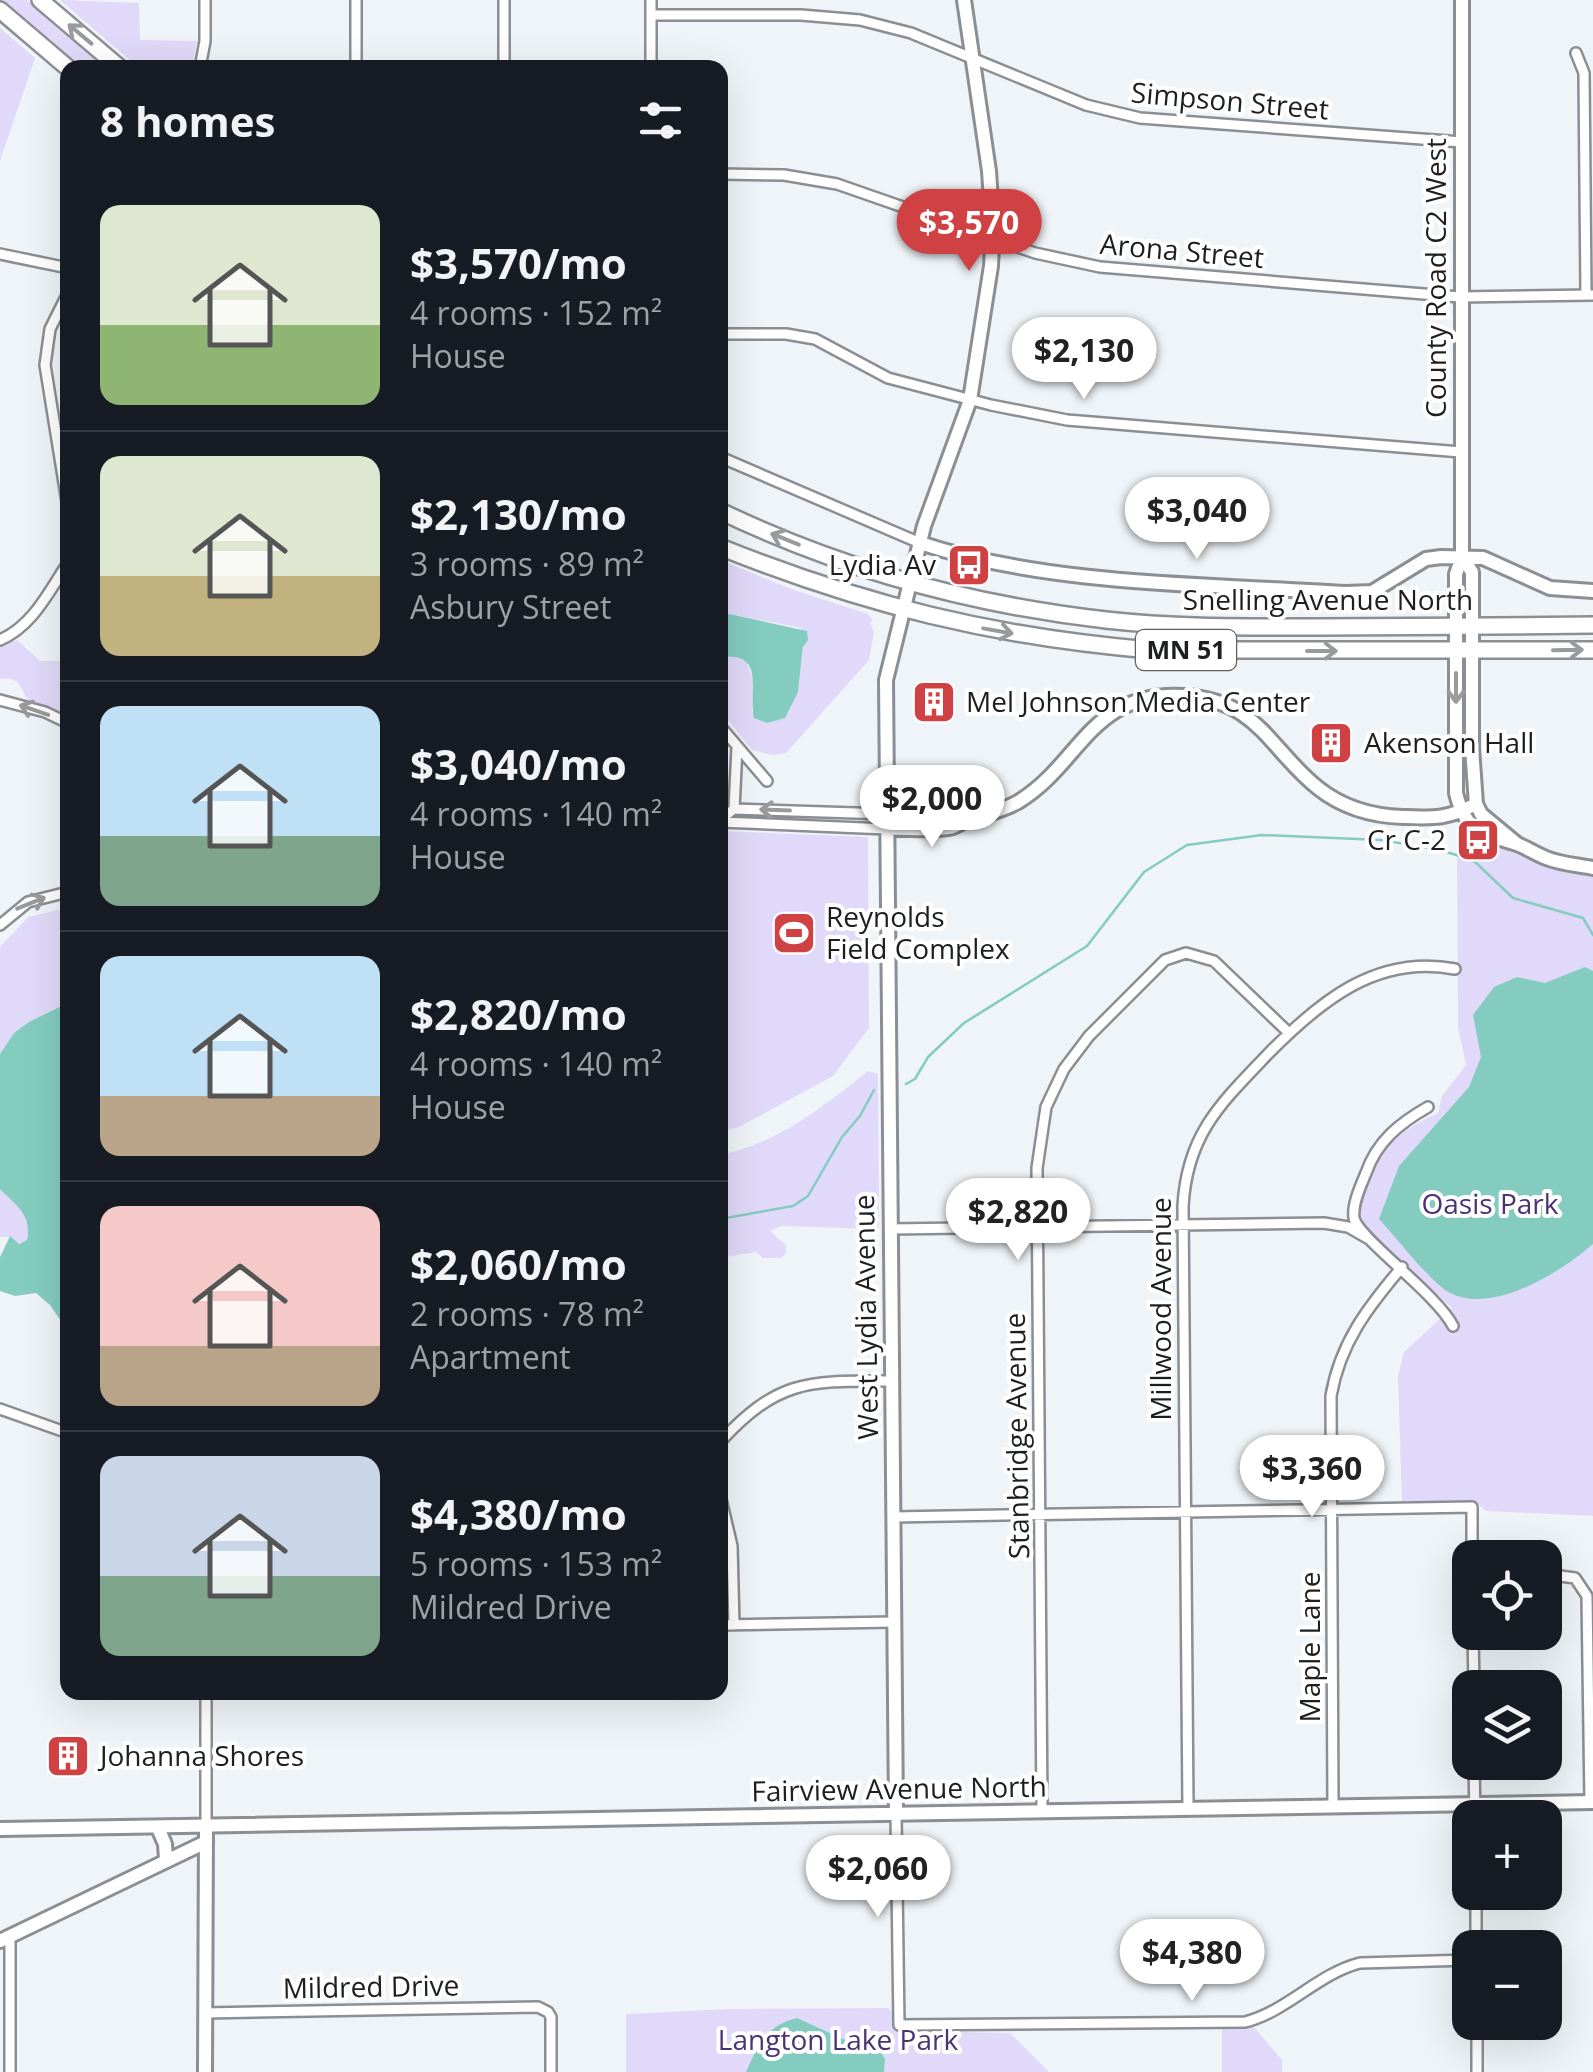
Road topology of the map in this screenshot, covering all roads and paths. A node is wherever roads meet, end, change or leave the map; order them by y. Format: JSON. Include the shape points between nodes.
{"nodes":[{"id":1,"x":40,"y":0,"type":"edge"},
{"id":2,"x":205,"y":0,"type":"edge"},
{"id":3,"x":356,"y":0,"type":"edge"},
{"id":4,"x":504,"y":0,"type":"edge"},
{"id":5,"x":651,"y":0,"type":"edge"},
{"id":6,"x":964,"y":0,"type":"edge"},
{"id":7,"x":1462,"y":0,"type":"edge"},
{"id":8,"x":0,"y":10,"type":"edge"},
{"id":9,"x":651,"y":15,"type":"junction"},
{"id":10,"x":1576,"y":53,"type":"dead end"},
{"id":11,"x":974,"y":59,"type":"junction"},
{"id":12,"x":111,"y":60,"type":"edge"},
{"id":13,"x":201,"y":60,"type":"edge"},
{"id":14,"x":356,"y":60,"type":"edge"},
{"id":15,"x":504,"y":60,"type":"edge"},
{"id":16,"x":651,"y":60,"type":"edge"},
{"id":17,"x":60,"y":61,"type":"edge"},
{"id":18,"x":1462,"y":142,"type":"junction"},
{"id":19,"x":728,"y":174,"type":"edge"},
{"id":20,"x":993,"y":238,"type":"junction"},
{"id":21,"x":0,"y":254,"type":"edge"},
{"id":22,"x":60,"y":266,"type":"edge"},
{"id":23,"x":1589,"y":295,"type":"edge"},
{"id":24,"x":1460,"y":297,"type":"junction"},
{"id":25,"x":60,"y":309,"type":"edge"},
{"id":26,"x":728,"y":334,"type":"edge"},
{"id":27,"x":970,"y":400,"type":"junction"},
{"id":28,"x":1460,"y":452,"type":"junction"},
{"id":29,"x":60,"y":458,"type":"edge"},
{"id":30,"x":728,"y":460,"type":"edge"},
{"id":31,"x":728,"y":515,"type":"edge"},
{"id":32,"x":920,"y":543,"type":"junction"},
{"id":33,"x":728,"y":549,"type":"edge"},
{"id":34,"x":1462,"y":557,"type":"junction"},
{"id":35,"x":60,"y":575,"type":"edge"},
{"id":36,"x":910,"y":582,"type":"junction"},
{"id":37,"x":1593,"y":590,"type":"edge"},
{"id":38,"x":903,"y":611,"type":"junction"},
{"id":39,"x":1593,"y":624,"type":"edge"},
{"id":40,"x":1464,"y":626,"type":"junction"},
{"id":41,"x":5,"y":638,"type":"edge"},
{"id":42,"x":1593,"y":650,"type":"edge"},
{"id":43,"x":1464,"y":652,"type":"junction"},
{"id":44,"x":0,"y":700,"type":"edge"},
{"id":45,"x":60,"y":720,"type":"edge"},
{"id":46,"x":728,"y":735,"type":"edge"},
{"id":47,"x":737,"y":745,"type":"junction"},
{"id":48,"x":767,"y":781,"type":"dead end"},
{"id":49,"x":1476,"y":804,"type":"junction"},
{"id":50,"x":734,"y":809,"type":"junction"},
{"id":51,"x":1460,"y":812,"type":"junction"},
{"id":52,"x":728,"y":814,"type":"edge"},
{"id":53,"x":728,"y":821,"type":"edge"},
{"id":54,"x":886,"y":822,"type":"junction"},
{"id":55,"x":1516,"y":844,"type":"junction"},
{"id":56,"x":1593,"y":868,"type":"edge"},
{"id":57,"x":60,"y":894,"type":"edge"},
{"id":58,"x":0,"y":925,"type":"edge"},
{"id":59,"x":1455,"y":969,"type":"dead end"},
{"id":60,"x":1289,"y":1033,"type":"junction"},
{"id":61,"x":1428,"y":1107,"type":"dead end"},
{"id":62,"x":1358,"y":1198,"type":"junction"},
{"id":63,"x":1324,"y":1223,"type":"junction"},
{"id":64,"x":1183,"y":1225,"type":"junction"},
{"id":65,"x":1037,"y":1227,"type":"junction"},
{"id":66,"x":890,"y":1229,"type":"junction"},
{"id":67,"x":1370,"y":1239,"type":"junction"},
{"id":68,"x":1402,"y":1268,"type":"junction"},
{"id":69,"x":1453,"y":1326,"type":"dead end"},
{"id":70,"x":892,"y":1381,"type":"junction"},
{"id":71,"x":0,"y":1408,"type":"edge"},
{"id":72,"x":60,"y":1429,"type":"edge"},
{"id":73,"x":728,"y":1434,"type":"edge"},
{"id":74,"x":1331,"y":1510,"type":"junction"},
{"id":75,"x":1184,"y":1511,"type":"junction"},
{"id":76,"x":1040,"y":1514,"type":"junction"},
{"id":77,"x":893,"y":1517,"type":"junction"},
{"id":78,"x":728,"y":1529,"type":"edge"},
{"id":79,"x":1472,"y":1540,"type":"edge"},
{"id":80,"x":1562,"y":1576,"type":"edge"},
{"id":81,"x":894,"y":1622,"type":"junction"},
{"id":82,"x":728,"y":1624,"type":"edge"},
{"id":83,"x":734,"y":1624,"type":"junction"},
{"id":84,"x":206,"y":1700,"type":"edge"},
{"id":85,"x":1591,"y":1802,"type":"edge"},
{"id":86,"x":1562,"y":1804,"type":"edge"},
{"id":87,"x":1334,"y":1806,"type":"junction"},
{"id":88,"x":1188,"y":1809,"type":"junction"},
{"id":89,"x":1452,"y":1810,"type":"edge"},
{"id":90,"x":1042,"y":1812,"type":"junction"},
{"id":91,"x":896,"y":1814,"type":"junction"},
{"id":92,"x":158,"y":1828,"type":"junction"},
{"id":93,"x":0,"y":1829,"type":"edge"},
{"id":94,"x":206,"y":1835,"type":"junction"},
{"id":95,"x":166,"y":1860,"type":"junction"},
{"id":96,"x":5,"y":1939,"type":"edge"},
{"id":97,"x":1452,"y":1960,"type":"edge"},
{"id":98,"x":205,"y":2013,"type":"junction"},
{"id":99,"x":1476,"y":2040,"type":"edge"},
{"id":100,"x":10,"y":2072,"type":"edge"},
{"id":101,"x":205,"y":2072,"type":"edge"},
{"id":102,"x":551,"y":2072,"type":"edge"},
{"id":103,"x":1477,"y":2072,"type":"edge"}],
"edges":[{"from":12,"to":1,"type":"highway","one_way":true},
{"from":2,"to":13,"type":"street"},
{"from":3,"to":14,"type":"street"},
{"from":4,"to":15,"type":"street"},
{"from":5,"to":9,"type":"street"},
{"from":6,"to":11,"type":"street"},
{"from":7,"to":18,"type":"street","name":"County Road C2 West"},
{"from":8,"to":17,"type":"highway"},
{"from":9,"to":11,"type":"street","name":"Simpson Street","via":[[846,18],[911,33]]},
{"from":9,"to":16,"type":"street"},
{"from":10,"to":23,"type":"street","via":[[1584,73]]},
{"from":11,"to":18,"type":"street","name":"Simpson Street","via":[[1086,105],[1140,118]]},
{"from":11,"to":20,"type":"street"},
{"from":18,"to":24,"type":"street","name":"County Road C2 West"},
{"from":19,"to":20,"type":"street","name":"Arona Street","via":[[784,174],[838,184]]},
{"from":20,"to":24,"type":"street","name":"Arona Street","via":[[1100,267]]},
{"from":20,"to":27,"type":"street"},
{"from":21,"to":22,"type":"street"},
{"from":23,"to":24,"type":"street","name":"Arona Street"},
{"from":24,"to":28,"type":"street","name":"County Road C2 West"},
{"from":25,"to":29,"type":"street","via":[[45,365]]},
{"from":26,"to":27,"type":"street","via":[[815,339],[888,378]]},
{"from":27,"to":28,"type":"street","via":[[1067,420]]},
{"from":27,"to":32,"type":"street"},
{"from":28,"to":34,"type":"street","name":"County Road C2 West"},
{"from":30,"to":32,"type":"street"},
{"from":36,"to":31,"type":"highway","name":"Snelling Avenue North","number":"MN 51","one_way":true},
{"from":32,"to":34,"type":"street","via":[[1046,572],[1346,593],[1372,592],[1426,559]]},
{"from":32,"to":36,"type":"street","name":"West Lydia Avenue"},
{"from":33,"to":38,"type":"highway","name":"Snelling Avenue North","number":"MN 51"},
{"from":34,"to":37,"type":"street","via":[[1498,564],[1550,588]]},
{"from":34,"to":40,"type":"street","name":"County Road C2 West","via":[[1472,572]]},
{"from":35,"to":41,"type":"street","via":[[31,618]]},
{"from":36,"to":38,"type":"street","name":"West Lydia Avenue"},
{"from":36,"to":40,"type":"highway","name":"Snelling Avenue North","number":"MN 51","via":[[1110,620],[1218,627]]},
{"from":38,"to":43,"type":"highway","name":"Snelling Avenue North","number":"MN 51","one_way":true,"via":[[1022,636],[1150,650]]},
{"from":38,"to":54,"type":"street","name":"West Lydia Avenue","via":[[886,680]]},
{"from":39,"to":40,"type":"highway","name":"Snelling Avenue North","number":"MN 51"},
{"from":40,"to":43,"type":"street","name":"County Road C2 West"},
{"from":43,"to":42,"type":"highway","name":"Snelling Avenue North","number":"MN 51","one_way":true},
{"from":43,"to":49,"type":"street","name":"County Road C2 West"},
{"from":43,"to":51,"type":"street","name":"County Road C2 West","one_way":true},
{"from":45,"to":44,"type":"street","one_way":true},
{"from":46,"to":47,"type":"street"},
{"from":47,"to":48,"type":"street"},
{"from":47,"to":50,"type":"street"},
{"from":49,"to":51,"type":"street"},
{"from":49,"to":55,"type":"street"},
{"from":50,"to":52,"type":"street"},
{"from":54,"to":50,"type":"street","one_way":true},
{"from":51,"to":54,"type":"street","via":[[1444,819],[1350,807],[1319,789],[1241,713],[1203,698],[1168,696],[1102,719],[1020,801],[952,828]]},
{"from":51,"to":55,"type":"street","via":[[1485,835]]},
{"from":53,"to":54,"type":"street"},
{"from":54,"to":66,"type":"street","name":"West Lydia Avenue"},
{"from":55,"to":56,"type":"street","via":[[1550,860]]},
{"from":58,"to":57,"type":"street","one_way":true,"via":[[28,902]]},
{"from":59,"to":60,"type":"street","name":"Millwood Avenue","via":[[1418,966],[1373,976],[1332,996]]},
{"from":60,"to":64,"type":"street","name":"Millwood Avenue","via":[[1201,1132],[1188,1166]]},
{"from":60,"to":65,"type":"street","name":"Stanbridge Avenue","via":[[1214,961],[1186,953],[1166,960],[1090,1036],[1054,1089],[1038,1149]]},
{"from":61,"to":62,"type":"street","via":[[1386,1138]]},
{"from":62,"to":63,"type":"street","via":[[1348,1214]]},
{"from":62,"to":67,"type":"street","via":[[1355,1223]]},
{"from":63,"to":64,"type":"street"},
{"from":63,"to":67,"type":"street"},
{"from":64,"to":65,"type":"street"},
{"from":64,"to":75,"type":"street","name":"Millwood Avenue"},
{"from":65,"to":66,"type":"street"},
{"from":65,"to":76,"type":"street","name":"Stanbridge Avenue"},
{"from":66,"to":70,"type":"street","name":"West Lydia Avenue"},
{"from":67,"to":68,"type":"street"},
{"from":68,"to":69,"type":"street"},
{"from":68,"to":74,"type":"street","name":"Maple Lane","via":[[1357,1322],[1339,1361],[1330,1407]]},
{"from":70,"to":73,"type":"street","via":[[817,1382],[782,1391]]},
{"from":70,"to":77,"type":"street","name":"West Lydia Avenue"},
{"from":71,"to":72,"type":"street"},
{"from":74,"to":75,"type":"street"},
{"from":74,"to":79,"type":"street","via":[[1472,1508]]},
{"from":74,"to":87,"type":"street","name":"Maple Lane"},
{"from":75,"to":76,"type":"street"},
{"from":75,"to":88,"type":"street","name":"Millwood Avenue"},
{"from":76,"to":77,"type":"street"},
{"from":76,"to":90,"type":"street","name":"Stanbridge Avenue"},
{"from":77,"to":81,"type":"street","name":"West Lydia Avenue"},
{"from":78,"to":83,"type":"street"},
{"from":80,"to":85,"type":"street","via":[[1575,1578],[1588,1600]]},
{"from":81,"to":83,"type":"street"},
{"from":81,"to":91,"type":"street","name":"West Lydia Avenue"},
{"from":82,"to":83,"type":"street"},
{"from":84,"to":94,"type":"street"},
{"from":85,"to":86,"type":"street","name":"Fairview Avenue North"},
{"from":87,"to":88,"type":"street","name":"Fairview Avenue North"},
{"from":87,"to":89,"type":"street","name":"Fairview Avenue North"},
{"from":88,"to":90,"type":"street","name":"Fairview Avenue North"},
{"from":90,"to":91,"type":"street","name":"Fairview Avenue North"},
{"from":91,"to":94,"type":"street","name":"Fairview Avenue North"},
{"from":91,"to":97,"type":"street","name":"West Lydia Avenue","via":[[899,2025],[1245,2022],[1345,1966]]},
{"from":92,"to":93,"type":"street","name":"Fairview Avenue North"},
{"from":92,"to":94,"type":"street","name":"Fairview Avenue North"},
{"from":92,"to":95,"type":"street"},
{"from":94,"to":95,"type":"street"},
{"from":94,"to":98,"type":"street"},
{"from":95,"to":96,"type":"street"},
{"from":96,"to":100,"type":"street"},
{"from":98,"to":101,"type":"street"},
{"from":98,"to":102,"type":"street","name":"Mildred Drive","via":[[538,2007],[550,2017]]},
{"from":99,"to":103,"type":"street"}]}
